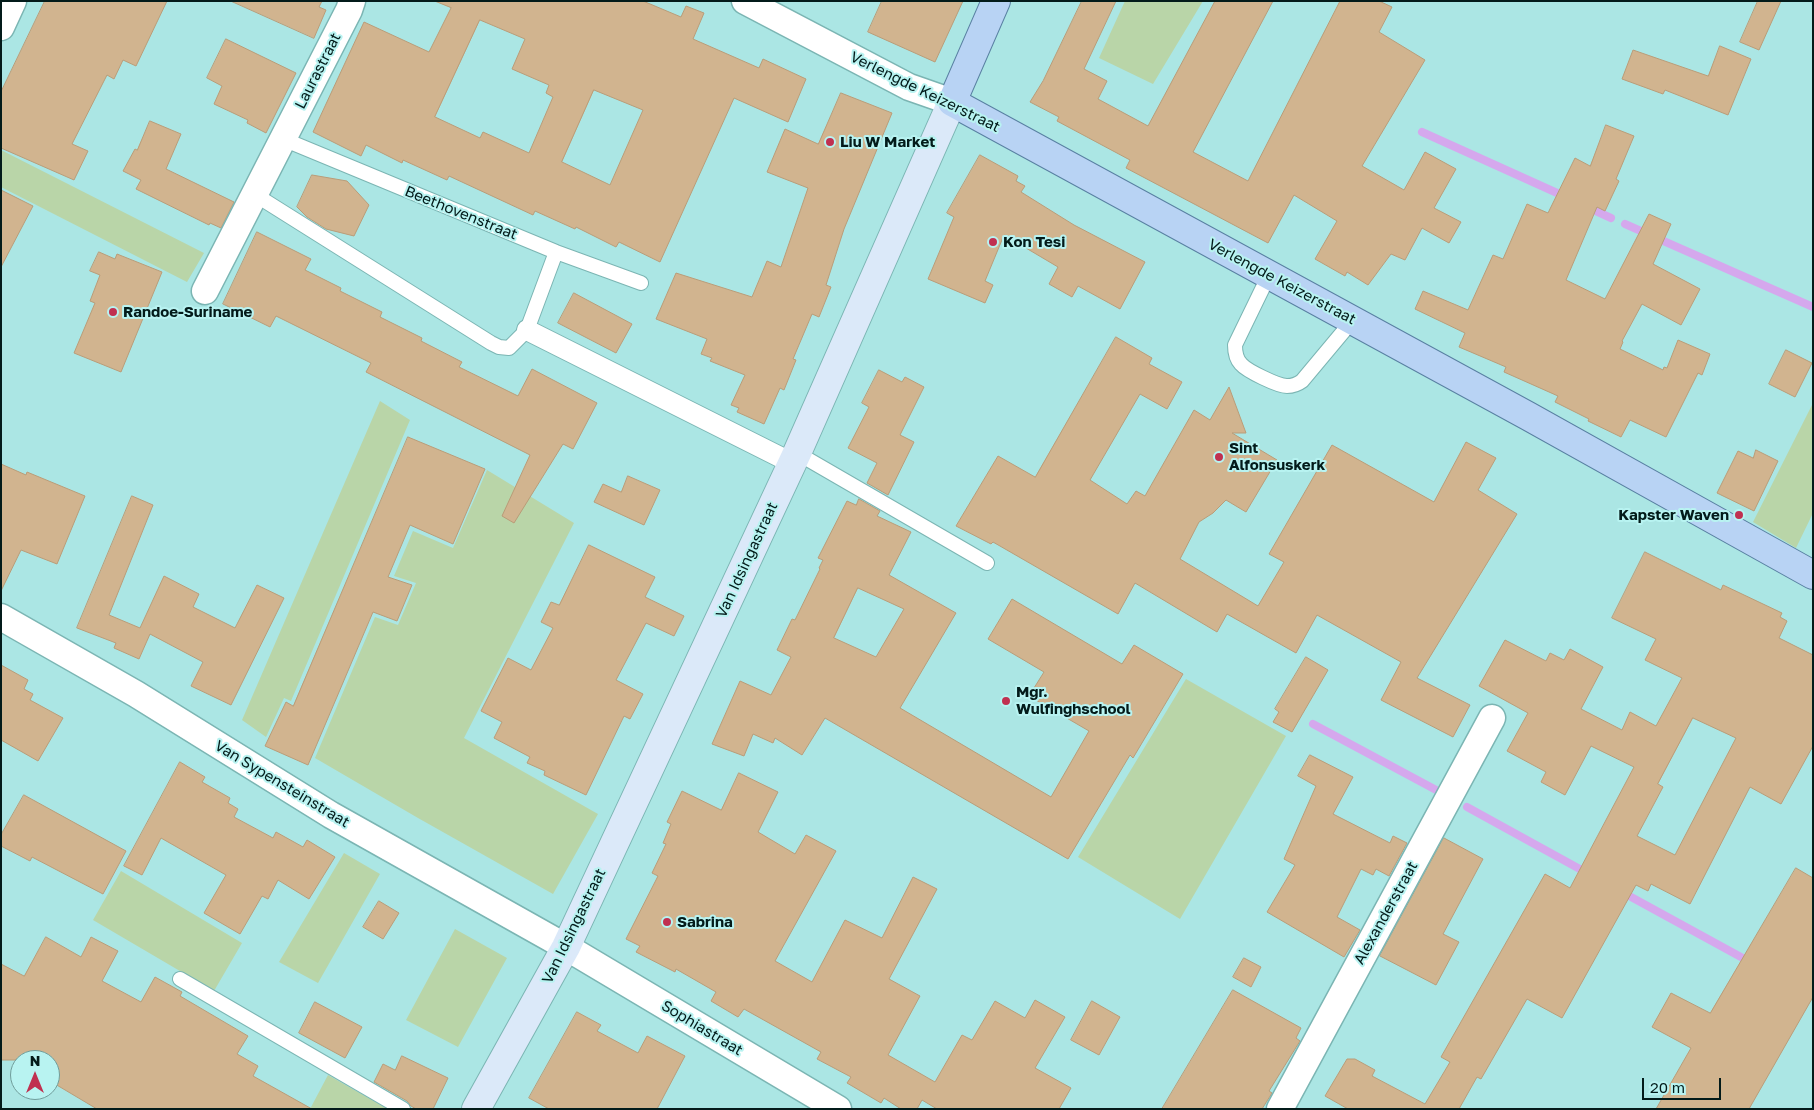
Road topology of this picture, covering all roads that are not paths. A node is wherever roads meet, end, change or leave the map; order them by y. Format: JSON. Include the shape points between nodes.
{"nodes":[{"id":1,"x":13,"y":1,"type":"edge"},
{"id":2,"x":352,"y":1,"type":"edge"},
{"id":3,"x":745,"y":1,"type":"edge"},
{"id":4,"x":996,"y":1,"type":"edge"},
{"id":5,"x":1,"y":27,"type":"edge"},
{"id":6,"x":952,"y":102,"type":"junction"},
{"id":7,"x":282,"y":140,"type":"junction"},
{"id":8,"x":254,"y":194,"type":"junction"},
{"id":9,"x":556,"y":252,"type":"junction"},
{"id":10,"x":1269,"y":276,"type":"junction"},
{"id":11,"x":641,"y":283,"type":"dead end"},
{"id":12,"x":205,"y":291,"type":"dead end"},
{"id":13,"x":1353,"y":320,"type":"junction"},
{"id":14,"x":527,"y":330,"type":"junction"},
{"id":15,"x":794,"y":458,"type":"junction"},
{"id":16,"x":987,"y":563,"type":"dead end"},
{"id":17,"x":1813,"y":575,"type":"edge"},
{"id":18,"x":1,"y":617,"type":"edge"},
{"id":19,"x":1492,"y":718,"type":"dead end"},
{"id":20,"x":566,"y":947,"type":"junction"},
{"id":21,"x":180,"y":979,"type":"dead end"},
{"id":22,"x":403,"y":1109,"type":"edge"},
{"id":23,"x":476,"y":1109,"type":"edge"},
{"id":24,"x":838,"y":1109,"type":"edge"},
{"id":25,"x":1280,"y":1109,"type":"edge"}],
"edges":[{"from":1,"to":5,"type":"street"},
{"from":2,"to":7,"type":"street","name":"Laurastraat"},
{"from":3,"to":6,"type":"street","name":"Verlengde Keizerstraat","via":[[909,88]]},
{"from":4,"to":6,"type":"main road","name":"Van Idsingastraat"},
{"from":6,"to":10,"type":"main road","name":"Verlengde Keizerstraat"},
{"from":6,"to":15,"type":"main road","name":"Van Idsingastraat"},
{"from":7,"to":8,"type":"street","name":"Laurastraat"},
{"from":7,"to":9,"type":"lane","name":"Beethovenstraat"},
{"from":8,"to":12,"type":"street","name":"Laurastraat"},
{"from":8,"to":14,"type":"lane","via":[[491,344],[509,348]]},
{"from":9,"to":11,"type":"lane","name":"Beethovenstraat"},
{"from":9,"to":14,"type":"lane"},
{"from":10,"to":13,"type":"main road","name":"Verlengde Keizerstraat"},
{"from":10,"to":13,"type":"lane","via":[[1235,345],[1240,363],[1253,372],[1284,386],[1298,384]]},
{"from":13,"to":17,"type":"main road","name":"Verlengde Keizerstraat"},
{"from":14,"to":15,"type":"street"},
{"from":15,"to":16,"type":"lane"},
{"from":15,"to":20,"type":"main road","name":"Van Idsingastraat"},
{"from":18,"to":20,"type":"street","name":"Van Sypensteinstraat","via":[[136,694],[331,815]]},
{"from":19,"to":25,"type":"street","name":"Alexanderstraat"},
{"from":20,"to":23,"type":"main road","name":"Van Idsingastraat"},
{"from":20,"to":24,"type":"street","name":"Sophiastraat"},
{"from":21,"to":22,"type":"lane"}]}
